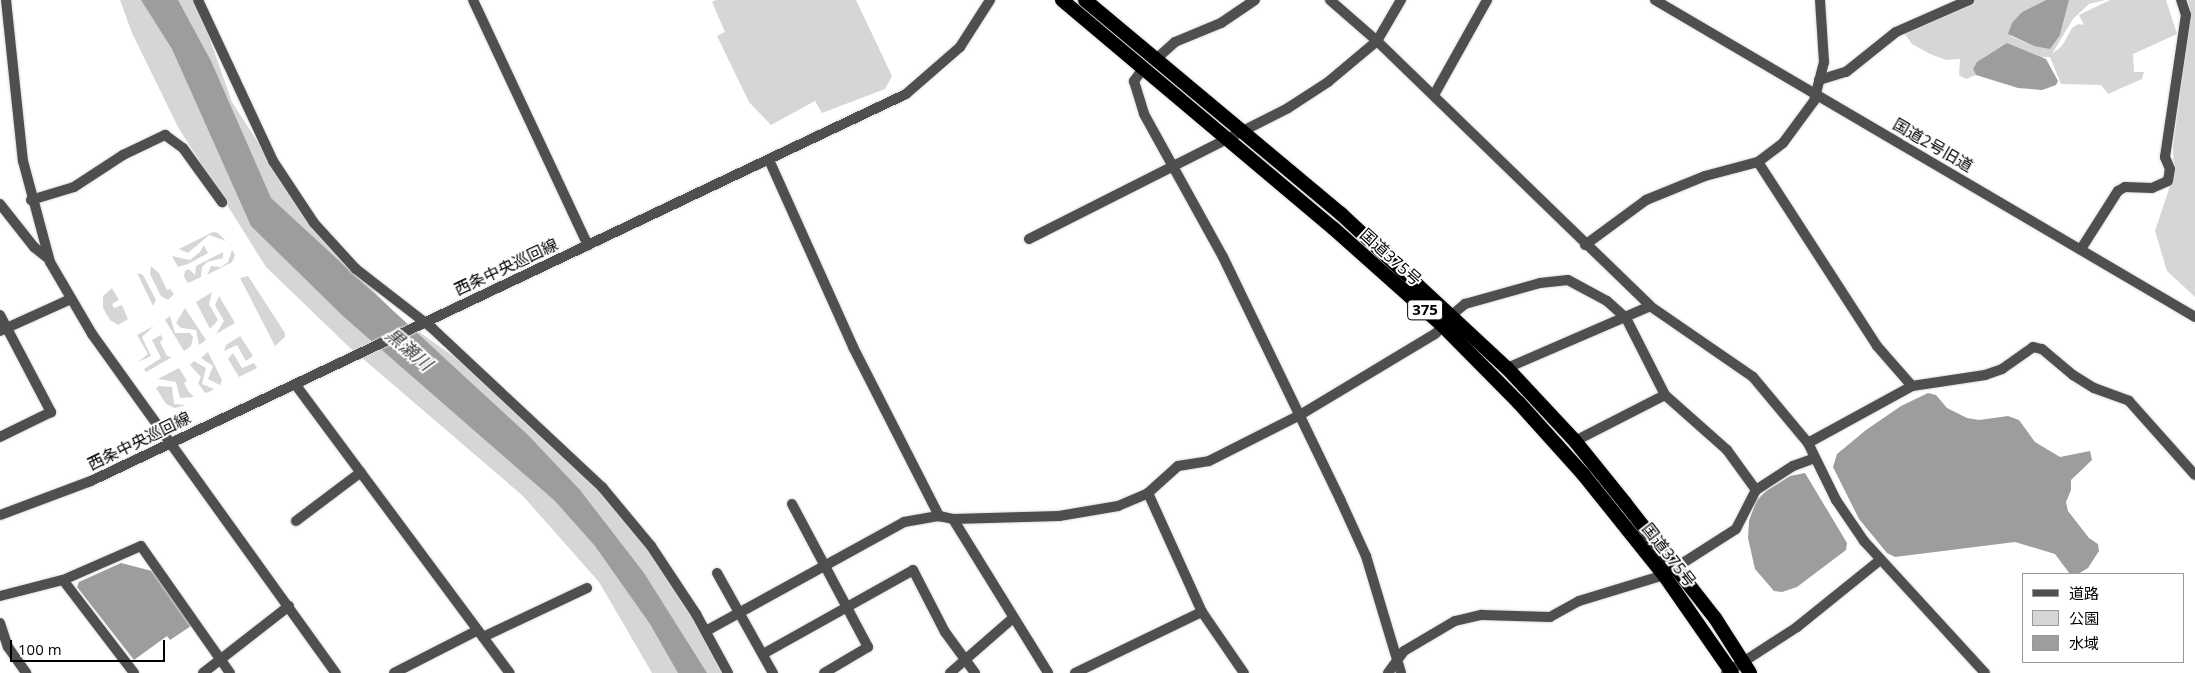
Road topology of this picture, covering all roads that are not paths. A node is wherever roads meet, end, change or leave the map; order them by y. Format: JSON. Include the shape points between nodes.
{"nodes":[{"id":1,"x":6,"y":0,"type":"edge"},
{"id":2,"x":198,"y":0,"type":"edge"},
{"id":3,"x":473,"y":0,"type":"edge"},
{"id":4,"x":990,"y":0,"type":"edge"},
{"id":5,"x":1062,"y":0,"type":"edge"},
{"id":6,"x":1087,"y":0,"type":"edge"},
{"id":7,"x":1255,"y":0,"type":"edge"},
{"id":8,"x":1330,"y":0,"type":"edge"},
{"id":9,"x":1401,"y":0,"type":"edge"},
{"id":10,"x":1487,"y":0,"type":"edge"},
{"id":11,"x":1655,"y":0,"type":"edge"},
{"id":12,"x":1820,"y":0,"type":"edge"},
{"id":13,"x":1968,"y":0,"type":"edge"},
{"id":14,"x":2182,"y":0,"type":"edge"},
{"id":15,"x":1377,"y":41,"type":"junction"},
{"id":16,"x":1154,"y":60,"type":"junction"},
{"id":17,"x":1142,"y":70,"type":"junction"},
{"id":18,"x":1819,"y":80,"type":"junction"},
{"id":19,"x":1814,"y":93,"type":"junction"},
{"id":20,"x":1434,"y":96,"type":"junction"},
{"id":21,"x":1244,"y":133,"type":"junction"},
{"id":22,"x":1226,"y":140,"type":"junction"},
{"id":23,"x":770,"y":162,"type":"junction"},
{"id":24,"x":1758,"y":162,"type":"junction"},
{"id":25,"x":1174,"y":165,"type":"junction"},
{"id":26,"x":31,"y":200,"type":"junction"},
{"id":27,"x":222,"y":202,"type":"dead end"},
{"id":28,"x":0,"y":204,"type":"edge"},
{"id":29,"x":1030,"y":239,"type":"dead end"},
{"id":30,"x":588,"y":245,"type":"junction"},
{"id":31,"x":1585,"y":245,"type":"junction"},
{"id":32,"x":2081,"y":249,"type":"junction"},
{"id":33,"x":49,"y":259,"type":"junction"},
{"id":34,"x":71,"y":299,"type":"junction"},
{"id":35,"x":1650,"y":306,"type":"junction"},
{"id":36,"x":1453,"y":314,"type":"junction"},
{"id":37,"x":0,"y":315,"type":"edge"},
{"id":38,"x":2195,"y":317,"type":"edge"},
{"id":39,"x":1626,"y":318,"type":"junction"},
{"id":40,"x":424,"y":322,"type":"junction"},
{"id":41,"x":1443,"y":326,"type":"junction"},
{"id":42,"x":3,"y":329,"type":"edge"},
{"id":43,"x":1507,"y":368,"type":"junction"},
{"id":44,"x":295,"y":384,"type":"junction"},
{"id":45,"x":1912,"y":386,"type":"junction"},
{"id":46,"x":1665,"y":395,"type":"junction"},
{"id":47,"x":1300,"y":415,"type":"junction"},
{"id":48,"x":0,"y":437,"type":"edge"},
{"id":49,"x":1575,"y":441,"type":"junction"},
{"id":50,"x":169,"y":443,"type":"junction"},
{"id":51,"x":1808,"y":443,"type":"junction"},
{"id":52,"x":1815,"y":458,"type":"junction"},
{"id":53,"x":361,"y":472,"type":"junction"},
{"id":54,"x":2195,"y":475,"type":"edge"},
{"id":55,"x":1756,"y":490,"type":"junction"},
{"id":56,"x":1148,"y":493,"type":"junction"},
{"id":57,"x":792,"y":504,"type":"dead end"},
{"id":58,"x":0,"y":514,"type":"edge"},
{"id":59,"x":939,"y":516,"type":"junction"},
{"id":60,"x":953,"y":519,"type":"junction"},
{"id":61,"x":296,"y":521,"type":"dead end"},
{"id":62,"x":1880,"y":560,"type":"junction"},
{"id":63,"x":825,"y":567,"type":"junction"},
{"id":64,"x":1676,"y":567,"type":"junction"},
{"id":65,"x":717,"y":573,"type":"dead end"},
{"id":66,"x":1664,"y":575,"type":"junction"},
{"id":67,"x":63,"y":580,"type":"junction"},
{"id":68,"x":587,"y":588,"type":"dead end"},
{"id":69,"x":0,"y":596,"type":"edge"},
{"id":70,"x":289,"y":606,"type":"junction"},
{"id":71,"x":846,"y":607,"type":"junction"},
{"id":72,"x":1202,"y":612,"type":"junction"},
{"id":73,"x":740,"y":613,"type":"junction"},
{"id":74,"x":1013,"y":618,"type":"junction"},
{"id":75,"x":0,"y":623,"type":"edge"},
{"id":76,"x":706,"y":631,"type":"junction"},
{"id":77,"x":480,"y":634,"type":"junction"},
{"id":78,"x":763,"y":654,"type":"junction"},
{"id":79,"x":221,"y":660,"type":"junction"},
{"id":80,"x":964,"y":660,"type":"junction"},
{"id":81,"x":1395,"y":661,"type":"junction"},
{"id":82,"x":1746,"y":668,"type":"edge"},
{"id":83,"x":1729,"y":672,"type":"edge"},
{"id":84,"x":26,"y":673,"type":"edge"},
{"id":85,"x":134,"y":673,"type":"edge"},
{"id":86,"x":203,"y":673,"type":"edge"},
{"id":87,"x":230,"y":673,"type":"edge"},
{"id":88,"x":336,"y":673,"type":"edge"},
{"id":89,"x":394,"y":673,"type":"edge"},
{"id":90,"x":510,"y":673,"type":"edge"},
{"id":91,"x":728,"y":673,"type":"edge"},
{"id":92,"x":773,"y":673,"type":"edge"},
{"id":93,"x":824,"y":673,"type":"edge"},
{"id":94,"x":950,"y":673,"type":"edge"},
{"id":95,"x":975,"y":673,"type":"edge"},
{"id":96,"x":1048,"y":673,"type":"edge"},
{"id":97,"x":1075,"y":673,"type":"edge"},
{"id":98,"x":1244,"y":673,"type":"edge"},
{"id":99,"x":1388,"y":673,"type":"edge"},
{"id":100,"x":1401,"y":673,"type":"edge"},
{"id":101,"x":1985,"y":673,"type":"edge"}],
"edges":[{"from":1,"to":26,"type":"street","via":[[23,161]]},
{"from":2,"to":40,"type":"street","via":[[273,161],[314,223],[356,269]]},
{"from":3,"to":30,"type":"street"},
{"from":4,"to":23,"type":"street","name":"西条中央巡回線","via":[[960,47],[906,94]]},
{"from":5,"to":17,"type":"highway","name":"国道375号","number":"375"},
{"from":6,"to":16,"type":"highway","name":"国道375号","number":"375"},
{"from":7,"to":16,"type":"street","via":[[1221,22],[1175,42]]},
{"from":8,"to":15,"type":"street"},
{"from":9,"to":15,"type":"street"},
{"from":10,"to":20,"type":"street"},
{"from":11,"to":19,"type":"street","name":"国道2号旧道"},
{"from":12,"to":18,"type":"street","via":[[1824,62]]},
{"from":13,"to":18,"type":"street","via":[[1896,32],[1846,72]]},
{"from":14,"to":32,"type":"street","via":[[2186,15],[2165,157],[2170,169],[2168,181],[2152,188],[2125,187],[2118,192]]},
{"from":15,"to":20,"type":"street"},
{"from":15,"to":21,"type":"street","via":[[1328,82]]},
{"from":16,"to":21,"type":"highway","name":"国道375号","number":"375"},
{"from":17,"to":22,"type":"highway","name":"国道375号","number":"375"},
{"from":17,"to":25,"type":"street","via":[[1134,81],[1135,92]]},
{"from":18,"to":19,"type":"street"},
{"from":19,"to":24,"type":"street","via":[[1814,102],[1783,143]]},
{"from":19,"to":32,"type":"street","name":"国道2号旧道"},
{"from":20,"to":31,"type":"street"},
{"from":21,"to":22,"type":"street"},
{"from":21,"to":36,"type":"highway","name":"国道375号","number":"375"},
{"from":22,"to":25,"type":"street"},
{"from":22,"to":41,"type":"highway","name":"国道375号","number":"375","via":[[1333,228]]},
{"from":23,"to":30,"type":"street","name":"西条中央巡回線"},
{"from":23,"to":59,"type":"street","via":[[853,346]]},
{"from":24,"to":31,"type":"street","via":[[1667,190],[1646,200]]},
{"from":24,"to":45,"type":"street","via":[[1877,346]]},
{"from":25,"to":29,"type":"street"},
{"from":25,"to":47,"type":"street","via":[[1223,256]]},
{"from":26,"to":27,"type":"street","via":[[74,187],[123,155],[165,135],[183,148]]},
{"from":26,"to":33,"type":"street"},
{"from":28,"to":33,"type":"street","via":[[34,247]]},
{"from":30,"to":40,"type":"street","name":"西条中央巡回線"},
{"from":31,"to":35,"type":"street"},
{"from":32,"to":38,"type":"street","name":"国道2号旧道"},
{"from":33,"to":34,"type":"street"},
{"from":34,"to":42,"type":"street"},
{"from":34,"to":50,"type":"street"},
{"from":35,"to":39,"type":"street"},
{"from":35,"to":51,"type":"street","via":[[1753,377]]},
{"from":36,"to":39,"type":"street","via":[[1464,304],[1540,283],[1563,280],[1608,301]]},
{"from":36,"to":43,"type":"highway","name":"国道375号","number":"375"},
{"from":37,"to":42,"type":"street"},
{"from":39,"to":43,"type":"street"},
{"from":39,"to":46,"type":"street"},
{"from":40,"to":44,"type":"street","name":"西条中央巡回線"},
{"from":40,"to":76,"type":"street","via":[[602,487],[651,546]]},
{"from":41,"to":47,"type":"street","via":[[1435,334]]},
{"from":41,"to":66,"type":"highway","name":"国道375号","number":"375","via":[[1520,402]]},
{"from":42,"to":48,"type":"street","via":[[51,412]]},
{"from":43,"to":49,"type":"highway","name":"国道375号","number":"375"},
{"from":44,"to":50,"type":"street","name":"西条中央巡回線"},
{"from":44,"to":53,"type":"street"},
{"from":45,"to":51,"type":"street"},
{"from":45,"to":54,"type":"street","via":[[1985,375],[2002,369],[2033,347],[2042,349],[2094,388],[2129,401]]},
{"from":46,"to":49,"type":"street"},
{"from":46,"to":55,"type":"street","via":[[1727,450]]},
{"from":47,"to":56,"type":"street","via":[[1209,461],[1178,466]]},
{"from":47,"to":81,"type":"street","via":[[1366,556]]},
{"from":49,"to":64,"type":"highway","name":"国道375号","number":"375"},
{"from":50,"to":58,"type":"street","name":"西条中央巡回線","via":[[91,481]]},
{"from":50,"to":70,"type":"street"},
{"from":51,"to":52,"type":"street"},
{"from":52,"to":55,"type":"street","via":[[1793,466]]},
{"from":52,"to":62,"type":"street","via":[[1836,500]]},
{"from":53,"to":61,"type":"street"},
{"from":53,"to":77,"type":"street"},
{"from":55,"to":64,"type":"street","via":[[1736,529]]},
{"from":56,"to":60,"type":"street","via":[[1118,506],[1059,516]]},
{"from":56,"to":72,"type":"street"},
{"from":57,"to":63,"type":"street"},
{"from":59,"to":60,"type":"street"},
{"from":59,"to":63,"type":"street","via":[[904,522]]},
{"from":60,"to":74,"type":"street"},
{"from":62,"to":82,"type":"street"},
{"from":62,"to":101,"type":"street","via":[[1908,586]]},
{"from":63,"to":71,"type":"street"},
{"from":63,"to":73,"type":"street"},
{"from":64,"to":66,"type":"street"},
{"from":64,"to":82,"type":"highway","name":"国道375号","number":"375"},
{"from":65,"to":73,"type":"street"},
{"from":66,"to":81,"type":"street","via":[[1579,602],[1550,617],[1482,615],[1455,621],[1404,650]]},
{"from":66,"to":83,"type":"highway","name":"国道375号","number":"375"},
{"from":67,"to":69,"type":"street"},
{"from":67,"to":79,"type":"street","via":[[141,546]]},
{"from":67,"to":85,"type":"street"},
{"from":68,"to":77,"type":"street"},
{"from":70,"to":79,"type":"street"},
{"from":70,"to":88,"type":"street"},
{"from":71,"to":78,"type":"street"},
{"from":71,"to":80,"type":"street","via":[[913,570],[945,632]]},
{"from":71,"to":93,"type":"street","via":[[868,648]]},
{"from":72,"to":97,"type":"street"},
{"from":72,"to":98,"type":"street"},
{"from":73,"to":76,"type":"street"},
{"from":73,"to":78,"type":"street"},
{"from":74,"to":80,"type":"street"},
{"from":74,"to":96,"type":"street"},
{"from":75,"to":84,"type":"street","via":[[8,646]]},
{"from":76,"to":91,"type":"street"},
{"from":77,"to":89,"type":"street"},
{"from":77,"to":90,"type":"street"},
{"from":78,"to":92,"type":"street"},
{"from":79,"to":86,"type":"street"},
{"from":79,"to":87,"type":"street"},
{"from":80,"to":94,"type":"street"},
{"from":80,"to":95,"type":"street"},
{"from":81,"to":99,"type":"street"},
{"from":81,"to":100,"type":"street"},
{"from":82,"to":83,"type":"street"}]}
